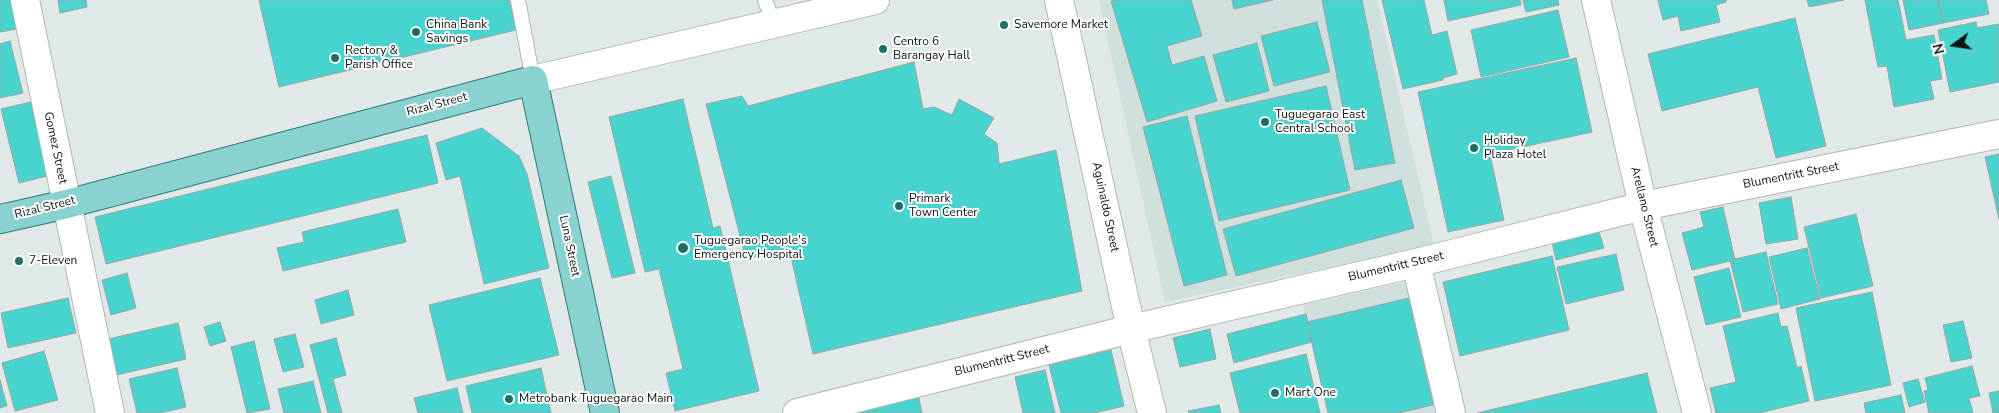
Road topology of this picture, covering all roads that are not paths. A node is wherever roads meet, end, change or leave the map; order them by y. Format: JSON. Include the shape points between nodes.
{"nodes":[{"id":1,"x":25,"y":0,"type":"edge"},
{"id":2,"x":518,"y":0,"type":"edge"},
{"id":3,"x":875,"y":0,"type":"edge"},
{"id":4,"x":1059,"y":0,"type":"edge"},
{"id":5,"x":1596,"y":0,"type":"edge"},
{"id":6,"x":769,"y":12,"type":"edge"},
{"id":7,"x":533,"y":80,"type":"junction"},
{"id":8,"x":1999,"y":134,"type":"edge"},
{"id":9,"x":66,"y":204,"type":"junction"},
{"id":10,"x":1643,"y":206,"type":"junction"},
{"id":11,"x":0,"y":219,"type":"edge"},
{"id":12,"x":1416,"y":263,"type":"junction"},
{"id":13,"x":1131,"y":329,"type":"junction"},
{"id":14,"x":110,"y":413,"type":"edge"},
{"id":15,"x":605,"y":413,"type":"edge"},
{"id":16,"x":796,"y":413,"type":"edge"},
{"id":17,"x":1152,"y":413,"type":"edge"},
{"id":18,"x":1451,"y":413,"type":"edge"},
{"id":19,"x":1697,"y":413,"type":"edge"}],
"edges":[{"from":1,"to":9,"type":"street","name":"Gomez Street"},
{"from":2,"to":7,"type":"lane"},
{"from":3,"to":6,"type":"street","name":"Rizal Street"},
{"from":4,"to":13,"type":"street","name":"Aguinaldo Street"},
{"from":5,"to":10,"type":"street","name":"Arellano Street"},
{"from":6,"to":7,"type":"street","name":"Rizal Street"},
{"from":7,"to":9,"type":"main road","name":"Rizal Street"},
{"from":7,"to":15,"type":"main road","name":"Luna Street"},
{"from":8,"to":10,"type":"street","name":"Blumentritt Street"},
{"from":9,"to":11,"type":"main road","name":"Rizal Street"},
{"from":9,"to":14,"type":"street","name":"Gomez Street"},
{"from":10,"to":12,"type":"street","name":"Blumentritt Street"},
{"from":10,"to":19,"type":"street","name":"Arellano Street"},
{"from":12,"to":13,"type":"street","name":"Blumentritt Street"},
{"from":12,"to":18,"type":"street"},
{"from":13,"to":16,"type":"street","name":"Blumentritt Street"},
{"from":13,"to":17,"type":"street","name":"Aguinaldo Street"}]}
